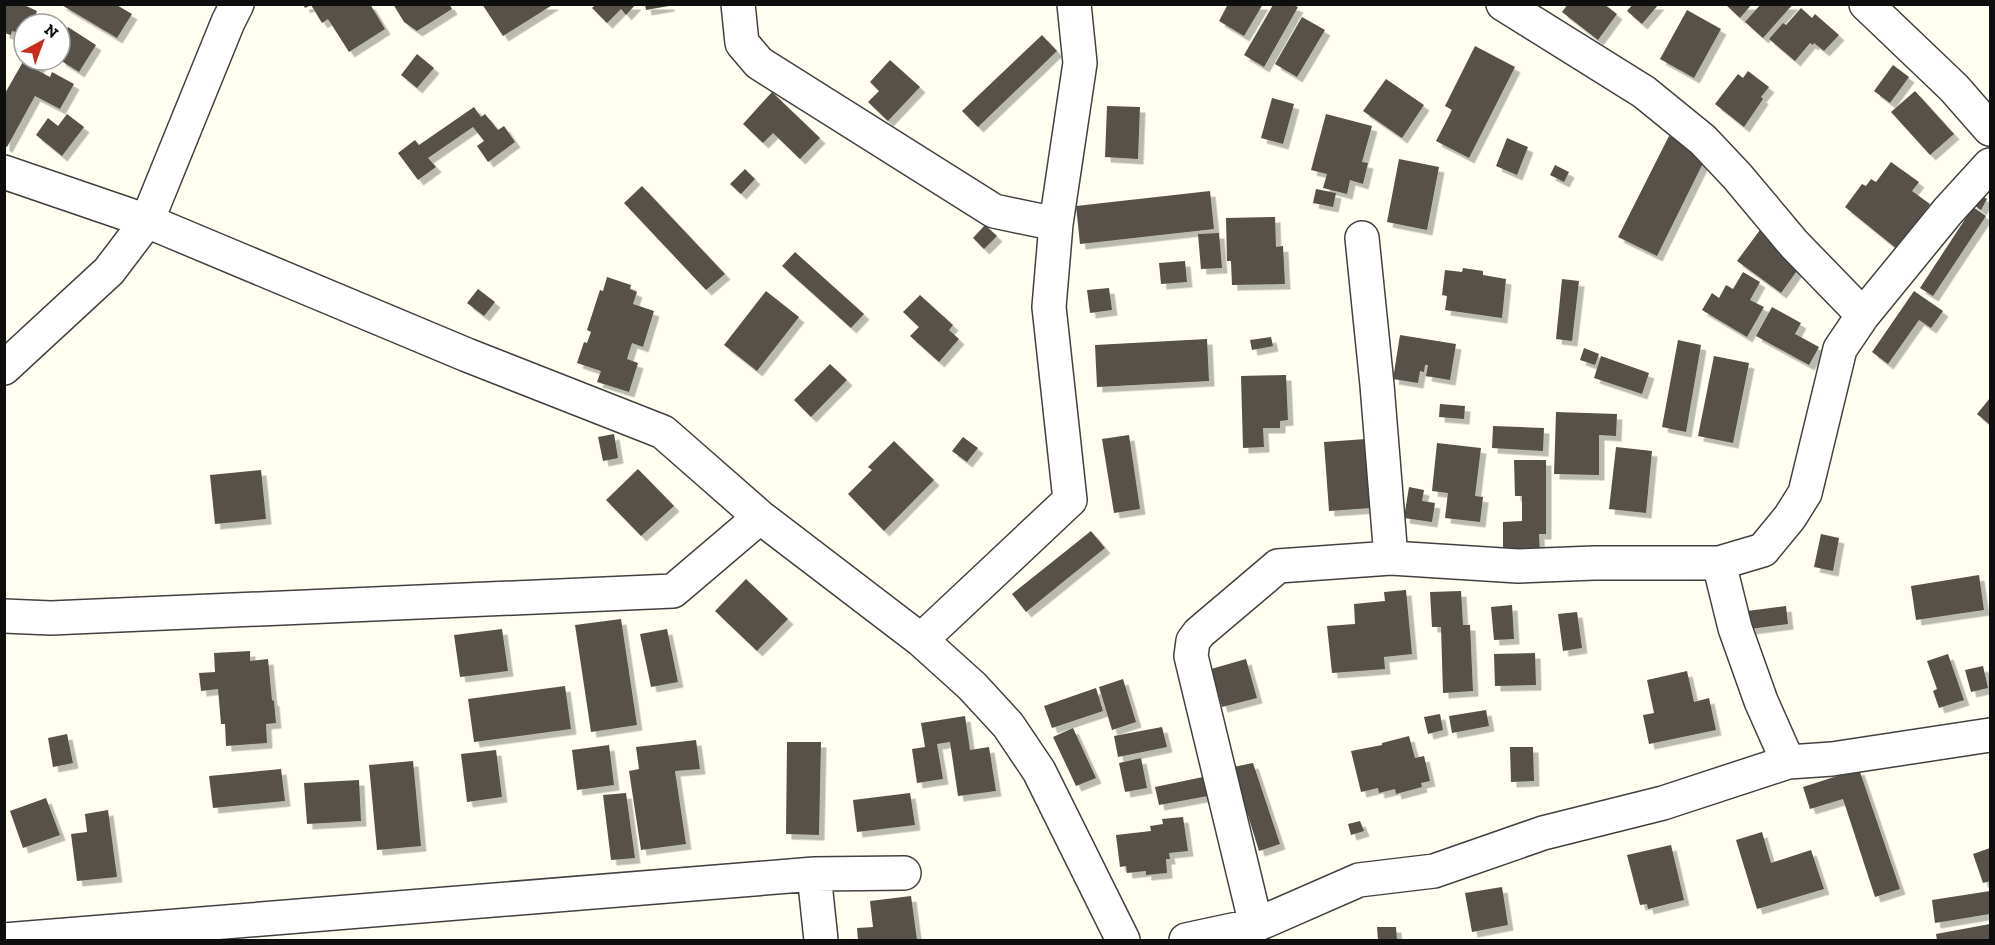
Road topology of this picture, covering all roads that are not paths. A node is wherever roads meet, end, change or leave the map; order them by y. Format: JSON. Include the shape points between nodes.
{"nodes":[{"id":1,"x":237,"y":4,"type":"edge"},
{"id":2,"x":738,"y":4,"type":"edge"},
{"id":3,"x":1074,"y":4,"type":"edge"},
{"id":4,"x":1503,"y":4,"type":"edge"},
{"id":5,"x":1866,"y":4,"type":"edge"},
{"id":6,"x":1990,"y":129,"type":"edge"},
{"id":7,"x":1990,"y":165,"type":"edge"},
{"id":8,"x":4,"y":172,"type":"edge"},
{"id":9,"x":147,"y":221,"type":"junction"},
{"id":10,"x":1056,"y":224,"type":"junction"},
{"id":11,"x":1362,"y":238,"type":"dead end"},
{"id":12,"x":1863,"y":315,"type":"junction"},
{"id":13,"x":4,"y":368,"type":"edge"},
{"id":14,"x":760,"y":516,"type":"junction"},
{"id":15,"x":1391,"y":558,"type":"junction"},
{"id":16,"x":1719,"y":563,"type":"junction"},
{"id":17,"x":4,"y":616,"type":"edge"},
{"id":18,"x":921,"y":640,"type":"junction"},
{"id":19,"x":1990,"y":735,"type":"edge"},
{"id":20,"x":1788,"y":762,"type":"junction"},
{"id":21,"x":904,"y":873,"type":"dead end"},
{"id":22,"x":813,"y":874,"type":"junction"},
{"id":23,"x":1256,"y":925,"type":"junction"},
{"id":24,"x":100,"y":936,"type":"edge"},
{"id":25,"x":4,"y":939,"type":"edge"},
{"id":26,"x":821,"y":940,"type":"edge"},
{"id":27,"x":1123,"y":940,"type":"edge"},
{"id":28,"x":1186,"y":940,"type":"edge"}],
"edges":[{"from":1,"to":9,"type":"street"},
{"from":2,"to":10,"type":"street","via":[[742,43],[759,63],[994,211]]},
{"from":3,"to":10,"type":"street","via":[[1080,63]]},
{"from":4,"to":12,"type":"street","via":[[1644,92],[1703,140],[1794,244]]},
{"from":5,"to":6,"type":"street","via":[[1954,88]]},
{"from":7,"to":12,"type":"street"},
{"from":8,"to":9,"type":"street"},
{"from":9,"to":13,"type":"street","via":[[109,271]]},
{"from":9,"to":14,"type":"street","via":[[663,432]]},
{"from":10,"to":18,"type":"street","via":[[1049,307],[1070,500]]},
{"from":11,"to":15,"type":"street"},
{"from":12,"to":16,"type":"street","via":[[1840,349],[1805,493],[1763,550]]},
{"from":14,"to":17,"type":"street","via":[[673,591],[51,618]]},
{"from":14,"to":18,"type":"street"},
{"from":15,"to":16,"type":"street","via":[[1518,566]]},
{"from":15,"to":23,"type":"street","via":[[1278,566],[1193,641],[1191,656]]},
{"from":16,"to":20,"type":"street","via":[[1735,628]]},
{"from":18,"to":27,"type":"street","via":[[1008,725],[1039,771]]},
{"from":19,"to":20,"type":"street"},
{"from":20,"to":23,"type":"street","via":[[1664,803],[1543,833],[1434,871],[1359,880]]},
{"from":21,"to":22,"type":"street"},
{"from":22,"to":24,"type":"street"},
{"from":22,"to":26,"type":"street"},
{"from":23,"to":28,"type":"street"},
{"from":24,"to":25,"type":"street"}]}
